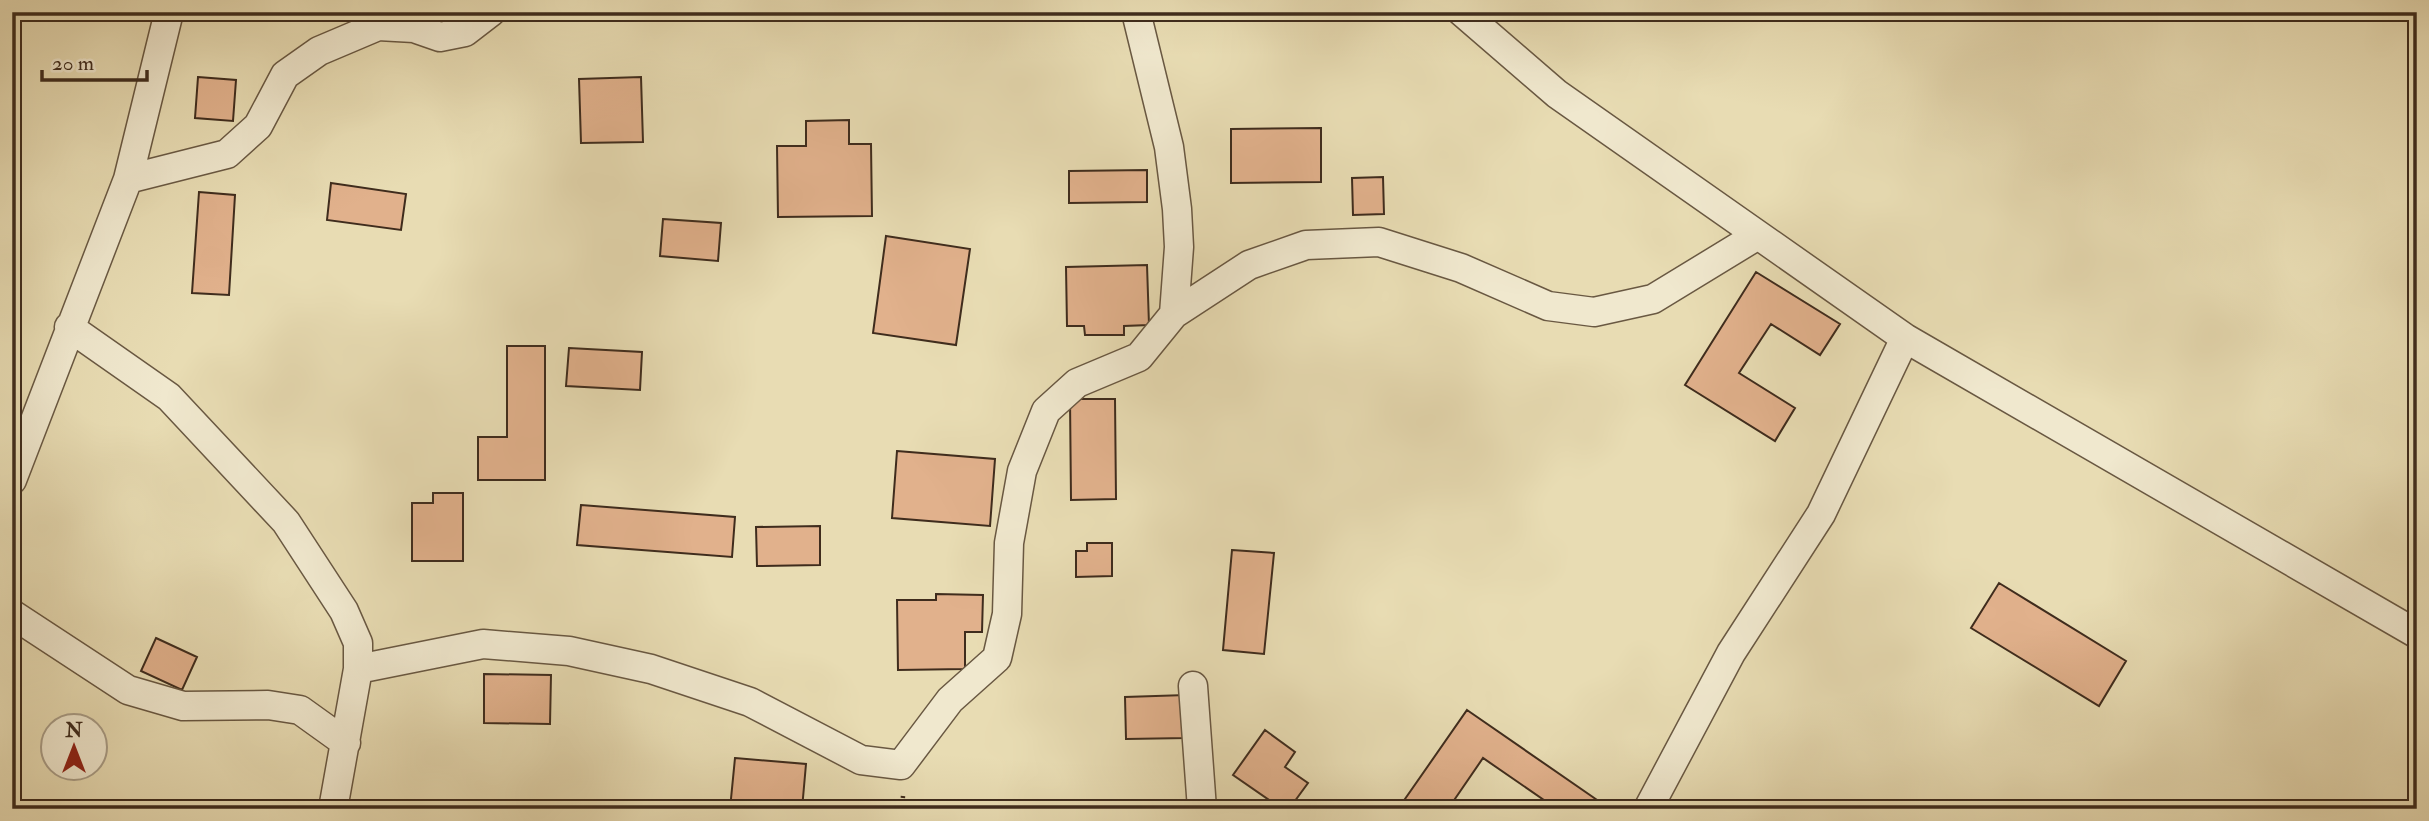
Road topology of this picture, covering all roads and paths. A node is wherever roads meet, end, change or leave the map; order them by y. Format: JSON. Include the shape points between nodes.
{"nodes":[{"id":1,"x":169,"y":12,"type":"edge"},
{"id":2,"x":491,"y":12,"type":"edge"},
{"id":3,"x":1136,"y":12,"type":"edge"},
{"id":4,"x":1462,"y":12,"type":"edge"},
{"id":5,"x":128,"y":178,"type":"junction"},
{"id":6,"x":1758,"y":235,"type":"junction"},
{"id":7,"x":1174,"y":314,"type":"junction"},
{"id":8,"x":69,"y":327,"type":"junction"},
{"id":9,"x":1905,"y":338,"type":"junction"},
{"id":10,"x":12,"y":480,"type":"edge"},
{"id":11,"x":12,"y":614,"type":"edge"},
{"id":12,"x":2417,"y":634,"type":"edge"},
{"id":13,"x":358,"y":669,"type":"junction"},
{"id":14,"x":1193,"y":686,"type":"dead end"},
{"id":15,"x":346,"y":743,"type":"junction"},
{"id":16,"x":333,"y":809,"type":"edge"},
{"id":17,"x":1202,"y":809,"type":"edge"},
{"id":18,"x":1648,"y":809,"type":"edge"}],
"edges":[{"from":1,"to":5,"type":"street"},
{"from":2,"to":5,"type":"street","via":[[466,32],[440,37],[414,27],[378,26],[319,51],[285,75],[258,126],[228,154]]},
{"from":3,"to":7,"type":"street","via":[[1169,147],[1177,209]]},
{"from":4,"to":6,"type":"street","via":[[1558,94]]},
{"from":5,"to":8,"type":"street"},
{"from":6,"to":7,"type":"street","via":[[1653,299],[1594,312],[1548,306],[1461,268],[1379,242],[1306,244],[1249,265]]},
{"from":6,"to":9,"type":"street"},
{"from":7,"to":13,"type":"street","via":[[1139,357],[1077,383],[1046,411],[1022,471],[1009,543],[1007,614],[997,658],[950,700],[901,765],[861,760],[750,702],[651,669],[569,651],[483,644]]},
{"from":8,"to":10,"type":"street"},
{"from":8,"to":13,"type":"street","via":[[169,397],[286,522],[344,611],[358,643]]},
{"from":9,"to":12,"type":"street"},
{"from":9,"to":18,"type":"street","via":[[1821,514],[1731,653]]},
{"from":11,"to":15,"type":"street","via":[[128,690],[183,706],[268,705],[300,710]]},
{"from":13,"to":15,"type":"street"},
{"from":14,"to":17,"type":"street"},
{"from":15,"to":16,"type":"street"}]}
